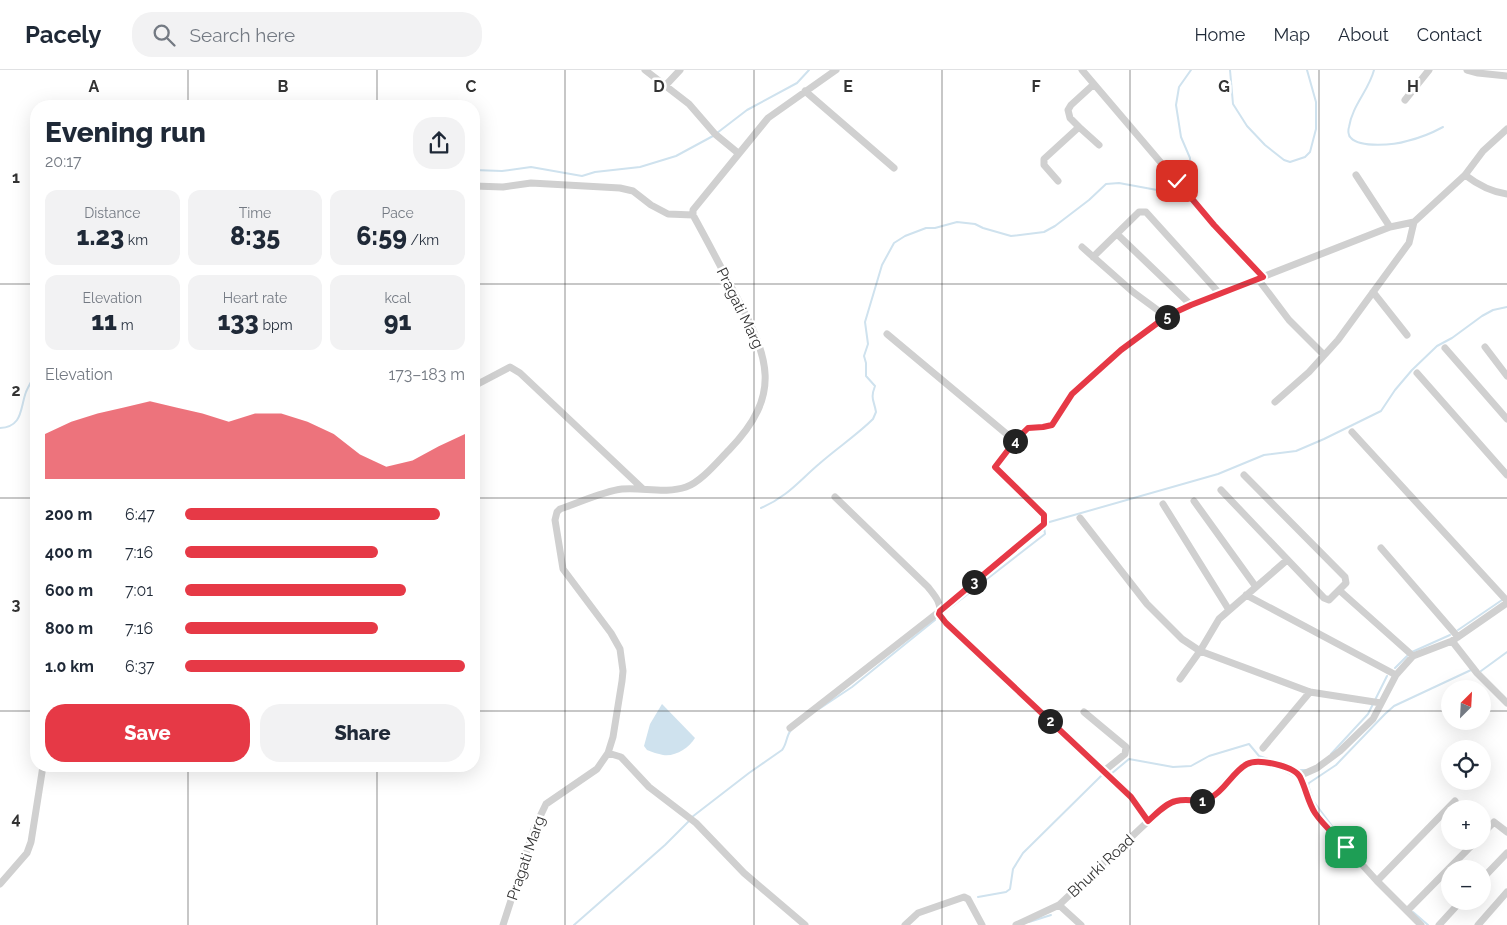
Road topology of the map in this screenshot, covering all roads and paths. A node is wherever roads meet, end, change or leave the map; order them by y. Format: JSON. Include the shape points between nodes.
{"nodes":[{"id":1,"x":645,"y":70,"type":"edge"},
{"id":2,"x":680,"y":70,"type":"edge"},
{"id":3,"x":836,"y":70,"type":"edge"},
{"id":4,"x":1082,"y":70,"type":"edge"},
{"id":5,"x":1429,"y":70,"type":"edge"},
{"id":6,"x":1467,"y":70,"type":"edge"},
{"id":7,"x":1507,"y":76,"type":"edge"},
{"id":8,"x":1094,"y":84,"type":"junction"},
{"id":9,"x":666,"y":86,"type":"junction"},
{"id":10,"x":805,"y":91,"type":"junction"},
{"id":11,"x":1405,"y":100,"type":"dead end"},
{"id":12,"x":1078,"y":127,"type":"junction"},
{"id":13,"x":1507,"y":130,"type":"edge"},
{"id":14,"x":1099,"y":145,"type":"dead end"},
{"id":15,"x":738,"y":153,"type":"junction"},
{"id":16,"x":894,"y":168,"type":"dead end"},
{"id":17,"x":1356,"y":175,"type":"dead end"},
{"id":18,"x":1465,"y":175,"type":"junction"},
{"id":19,"x":1058,"y":181,"type":"dead end"},
{"id":20,"x":480,"y":186,"type":"edge"},
{"id":21,"x":1507,"y":194,"type":"edge"},
{"id":22,"x":693,"y":215,"type":"junction"},
{"id":23,"x":1414,"y":222,"type":"junction"},
{"id":24,"x":1390,"y":227,"type":"junction"},
{"id":25,"x":1117,"y":234,"type":"junction"},
{"id":26,"x":1082,"y":247,"type":"dead end"},
{"id":27,"x":1093,"y":257,"type":"junction"},
{"id":28,"x":1260,"y":278,"type":"junction"},
{"id":29,"x":1373,"y":292,"type":"junction"},
{"id":30,"x":1220,"y":294,"type":"junction"},
{"id":31,"x":1191,"y":305,"type":"junction"},
{"id":32,"x":1167,"y":316,"type":"junction"},
{"id":33,"x":887,"y":334,"type":"dead end"},
{"id":34,"x":1407,"y":335,"type":"dead end"},
{"id":35,"x":1446,"y":348,"type":"dead end"},
{"id":36,"x":1484,"y":348,"type":"dead end"},
{"id":37,"x":1324,"y":355,"type":"junction"},
{"id":38,"x":1417,"y":373,"type":"dead end"},
{"id":39,"x":1507,"y":376,"type":"edge"},
{"id":40,"x":480,"y":383,"type":"edge"},
{"id":41,"x":1275,"y":402,"type":"dead end"},
{"id":42,"x":1507,"y":419,"type":"edge"},
{"id":43,"x":1352,"y":432,"type":"dead end"},
{"id":44,"x":1015,"y":441,"type":"junction"},
{"id":45,"x":1244,"y":475,"type":"dead end"},
{"id":46,"x":1507,"y":475,"type":"edge"},
{"id":47,"x":643,"y":490,"type":"junction"},
{"id":48,"x":1221,"y":490,"type":"dead end"},
{"id":49,"x":835,"y":497,"type":"dead end"},
{"id":50,"x":1194,"y":501,"type":"dead end"},
{"id":51,"x":1163,"y":504,"type":"dead end"},
{"id":52,"x":1080,"y":518,"type":"dead end"},
{"id":53,"x":1380,"y":548,"type":"dead end"},
{"id":54,"x":1287,"y":560,"type":"junction"},
{"id":55,"x":1256,"y":587,"type":"junction"},
{"id":56,"x":1339,"y":590,"type":"junction"},
{"id":57,"x":1246,"y":595,"type":"junction"},
{"id":58,"x":1507,"y":602,"type":"edge"},
{"id":59,"x":1228,"y":610,"type":"junction"},
{"id":60,"x":940,"y":611,"type":"junction"},
{"id":61,"x":1455,"y":639,"type":"junction"},
{"id":62,"x":1200,"y":652,"type":"junction"},
{"id":63,"x":1414,"y":656,"type":"junction"},
{"id":64,"x":1396,"y":675,"type":"junction"},
{"id":65,"x":1180,"y":679,"type":"dead end"},
{"id":66,"x":1310,"y":692,"type":"junction"},
{"id":67,"x":1381,"y":703,"type":"junction"},
{"id":68,"x":1507,"y":704,"type":"edge"},
{"id":69,"x":1084,"y":712,"type":"dead end"},
{"id":70,"x":790,"y":728,"type":"dead end"},
{"id":71,"x":1263,"y":748,"type":"dead end"},
{"id":72,"x":608,"y":752,"type":"junction"},
{"id":73,"x":1104,"y":771,"type":"junction"},
{"id":74,"x":44,"y":772,"type":"edge"},
{"id":75,"x":1299,"y":776,"type":"junction"},
{"id":76,"x":1441,"y":816,"type":"edge"},
{"id":77,"x":1148,"y":821,"type":"junction"},
{"id":78,"x":1491,"y":825,"type":"edge"},
{"id":79,"x":1507,"y":832,"type":"edge"},
{"id":80,"x":1467,"y":850,"type":"edge"},
{"id":81,"x":1507,"y":853,"type":"edge"},
{"id":82,"x":1491,"y":870,"type":"edge"},
{"id":83,"x":1377,"y":882,"type":"junction"},
{"id":84,"x":0,"y":884,"type":"edge"},
{"id":85,"x":1507,"y":892,"type":"edge"},
{"id":86,"x":1059,"y":905,"type":"junction"},
{"id":87,"x":1453,"y":910,"type":"edge"},
{"id":88,"x":1407,"y":911,"type":"junction"},
{"id":89,"x":1416,"y":923,"type":"edge"},
{"id":90,"x":503,"y":925,"type":"edge"},
{"id":91,"x":805,"y":925,"type":"edge"},
{"id":92,"x":905,"y":925,"type":"edge"},
{"id":93,"x":982,"y":925,"type":"edge"},
{"id":94,"x":1016,"y":925,"type":"edge"},
{"id":95,"x":1081,"y":925,"type":"edge"},
{"id":96,"x":1439,"y":925,"type":"edge"},
{"id":97,"x":1478,"y":925,"type":"edge"}],
"edges":[{"from":1,"to":9,"type":"street"},
{"from":2,"to":9,"type":"street"},
{"from":3,"to":10,"type":"street"},
{"from":4,"to":8,"type":"street"},
{"from":5,"to":11,"type":"street"},
{"from":6,"to":7,"type":"street"},
{"from":8,"to":12,"type":"street","via":[[1068,110]]},
{"from":8,"to":28,"type":"street"},
{"from":9,"to":15,"type":"street"},
{"from":10,"to":15,"type":"street","via":[[768,118]]},
{"from":10,"to":16,"type":"street"},
{"from":12,"to":14,"type":"street"},
{"from":12,"to":19,"type":"street","via":[[1044,159],[1044,165]]},
{"from":13,"to":18,"type":"street","via":[[1483,151]]},
{"from":15,"to":22,"type":"street","via":[[694,208]]},
{"from":17,"to":24,"type":"street"},
{"from":18,"to":21,"type":"street","via":[[1494,192]]},
{"from":18,"to":23,"type":"street"},
{"from":20,"to":22,"type":"street","via":[[531,183],[620,188],[633,192],[668,214]]},
{"from":22,"to":47,"type":"street","name":"Pragati Marg","via":[[752,326],[763,355],[766,372],[764,391],[752,420],[739,439],[711,468],[684,488]]},
{"from":23,"to":24,"type":"street"},
{"from":23,"to":29,"type":"street","via":[[1409,243]]},
{"from":24,"to":28,"type":"street"},
{"from":25,"to":27,"type":"street"},
{"from":25,"to":30,"type":"street","via":[[1140,212],[1146,212]]},
{"from":25,"to":31,"type":"street"},
{"from":26,"to":27,"type":"street"},
{"from":27,"to":32,"type":"street"},
{"from":28,"to":30,"type":"street"},
{"from":28,"to":37,"type":"street","via":[[1289,320]]},
{"from":29,"to":34,"type":"street"},
{"from":29,"to":37,"type":"street"},
{"from":30,"to":31,"type":"street"},
{"from":31,"to":32,"type":"street"},
{"from":32,"to":44,"type":"street","via":[[1121,350],[1072,394],[1052,425],[1028,428]]},
{"from":33,"to":44,"type":"street"},
{"from":35,"to":42,"type":"street"},
{"from":36,"to":39,"type":"street"},
{"from":37,"to":41,"type":"street"},
{"from":38,"to":46,"type":"street"},
{"from":40,"to":47,"type":"street","via":[[510,367],[520,373]]},
{"from":43,"to":58,"type":"street"},
{"from":44,"to":60,"type":"street","via":[[995,467],[1044,515],[1044,524]]},
{"from":45,"to":56,"type":"street","via":[[1345,577],[1346,583]]},
{"from":47,"to":72,"type":"street","name":"Pragati Marg","via":[[618,489],[560,509],[555,520],[563,569],[620,649],[624,671]]},
{"from":48,"to":54,"type":"street"},
{"from":49,"to":60,"type":"street","via":[[928,587],[938,599]]},
{"from":50,"to":55,"type":"street"},
{"from":51,"to":59,"type":"street"},
{"from":52,"to":62,"type":"street","via":[[1147,604]]},
{"from":53,"to":61,"type":"street"},
{"from":54,"to":55,"type":"street"},
{"from":54,"to":56,"type":"street","via":[[1324,598],[1330,600]]},
{"from":55,"to":57,"type":"street"},
{"from":56,"to":63,"type":"street"},
{"from":57,"to":59,"type":"street"},
{"from":57,"to":64,"type":"street"},
{"from":58,"to":61,"type":"street"},
{"from":59,"to":62,"type":"street"},
{"from":60,"to":70,"type":"street"},
{"from":60,"to":73,"type":"street","via":[[946,623]]},
{"from":61,"to":63,"type":"street"},
{"from":61,"to":68,"type":"street","via":[[1477,673]]},
{"from":62,"to":65,"type":"street"},
{"from":62,"to":66,"type":"street"},
{"from":63,"to":64,"type":"street"},
{"from":64,"to":67,"type":"street"},
{"from":66,"to":67,"type":"street"},
{"from":66,"to":71,"type":"street"},
{"from":67,"to":75,"type":"street","via":[[1373,719],[1340,751],[1317,768]]},
{"from":69,"to":73,"type":"street","via":[[1126,747],[1125,754]]},
{"from":72,"to":90,"type":"street","name":"Pragati Marg","via":[[598,768],[546,804],[534,829]]},
{"from":72,"to":91,"type":"street","via":[[621,757],[650,787],[686,814],[744,873]]},
{"from":73,"to":77,"type":"street","via":[[1131,797]]},
{"from":74,"to":84,"type":"street","via":[[29,848]]},
{"from":75,"to":77,"type":"street","name":"Bhurki Road","via":[[1283,767],[1258,761],[1235,773],[1212,797],[1201,801],[1176,801]]},
{"from":75,"to":83,"type":"street","via":[[1315,813]]},
{"from":76,"to":83,"type":"street"},
{"from":77,"to":86,"type":"street","name":"Bhurki Road"},
{"from":78,"to":79,"type":"street","via":[[1494,822]]},
{"from":80,"to":88,"type":"street"},
{"from":81,"to":82,"type":"street"},
{"from":83,"to":88,"type":"street"},
{"from":85,"to":97,"type":"street"},
{"from":86,"to":94,"type":"street","name":"Bhurki Road"},
{"from":86,"to":95,"type":"street"},
{"from":87,"to":96,"type":"street"},
{"from":88,"to":89,"type":"street"},
{"from":92,"to":93,"type":"street","via":[[918,913],[964,897]]}]}
